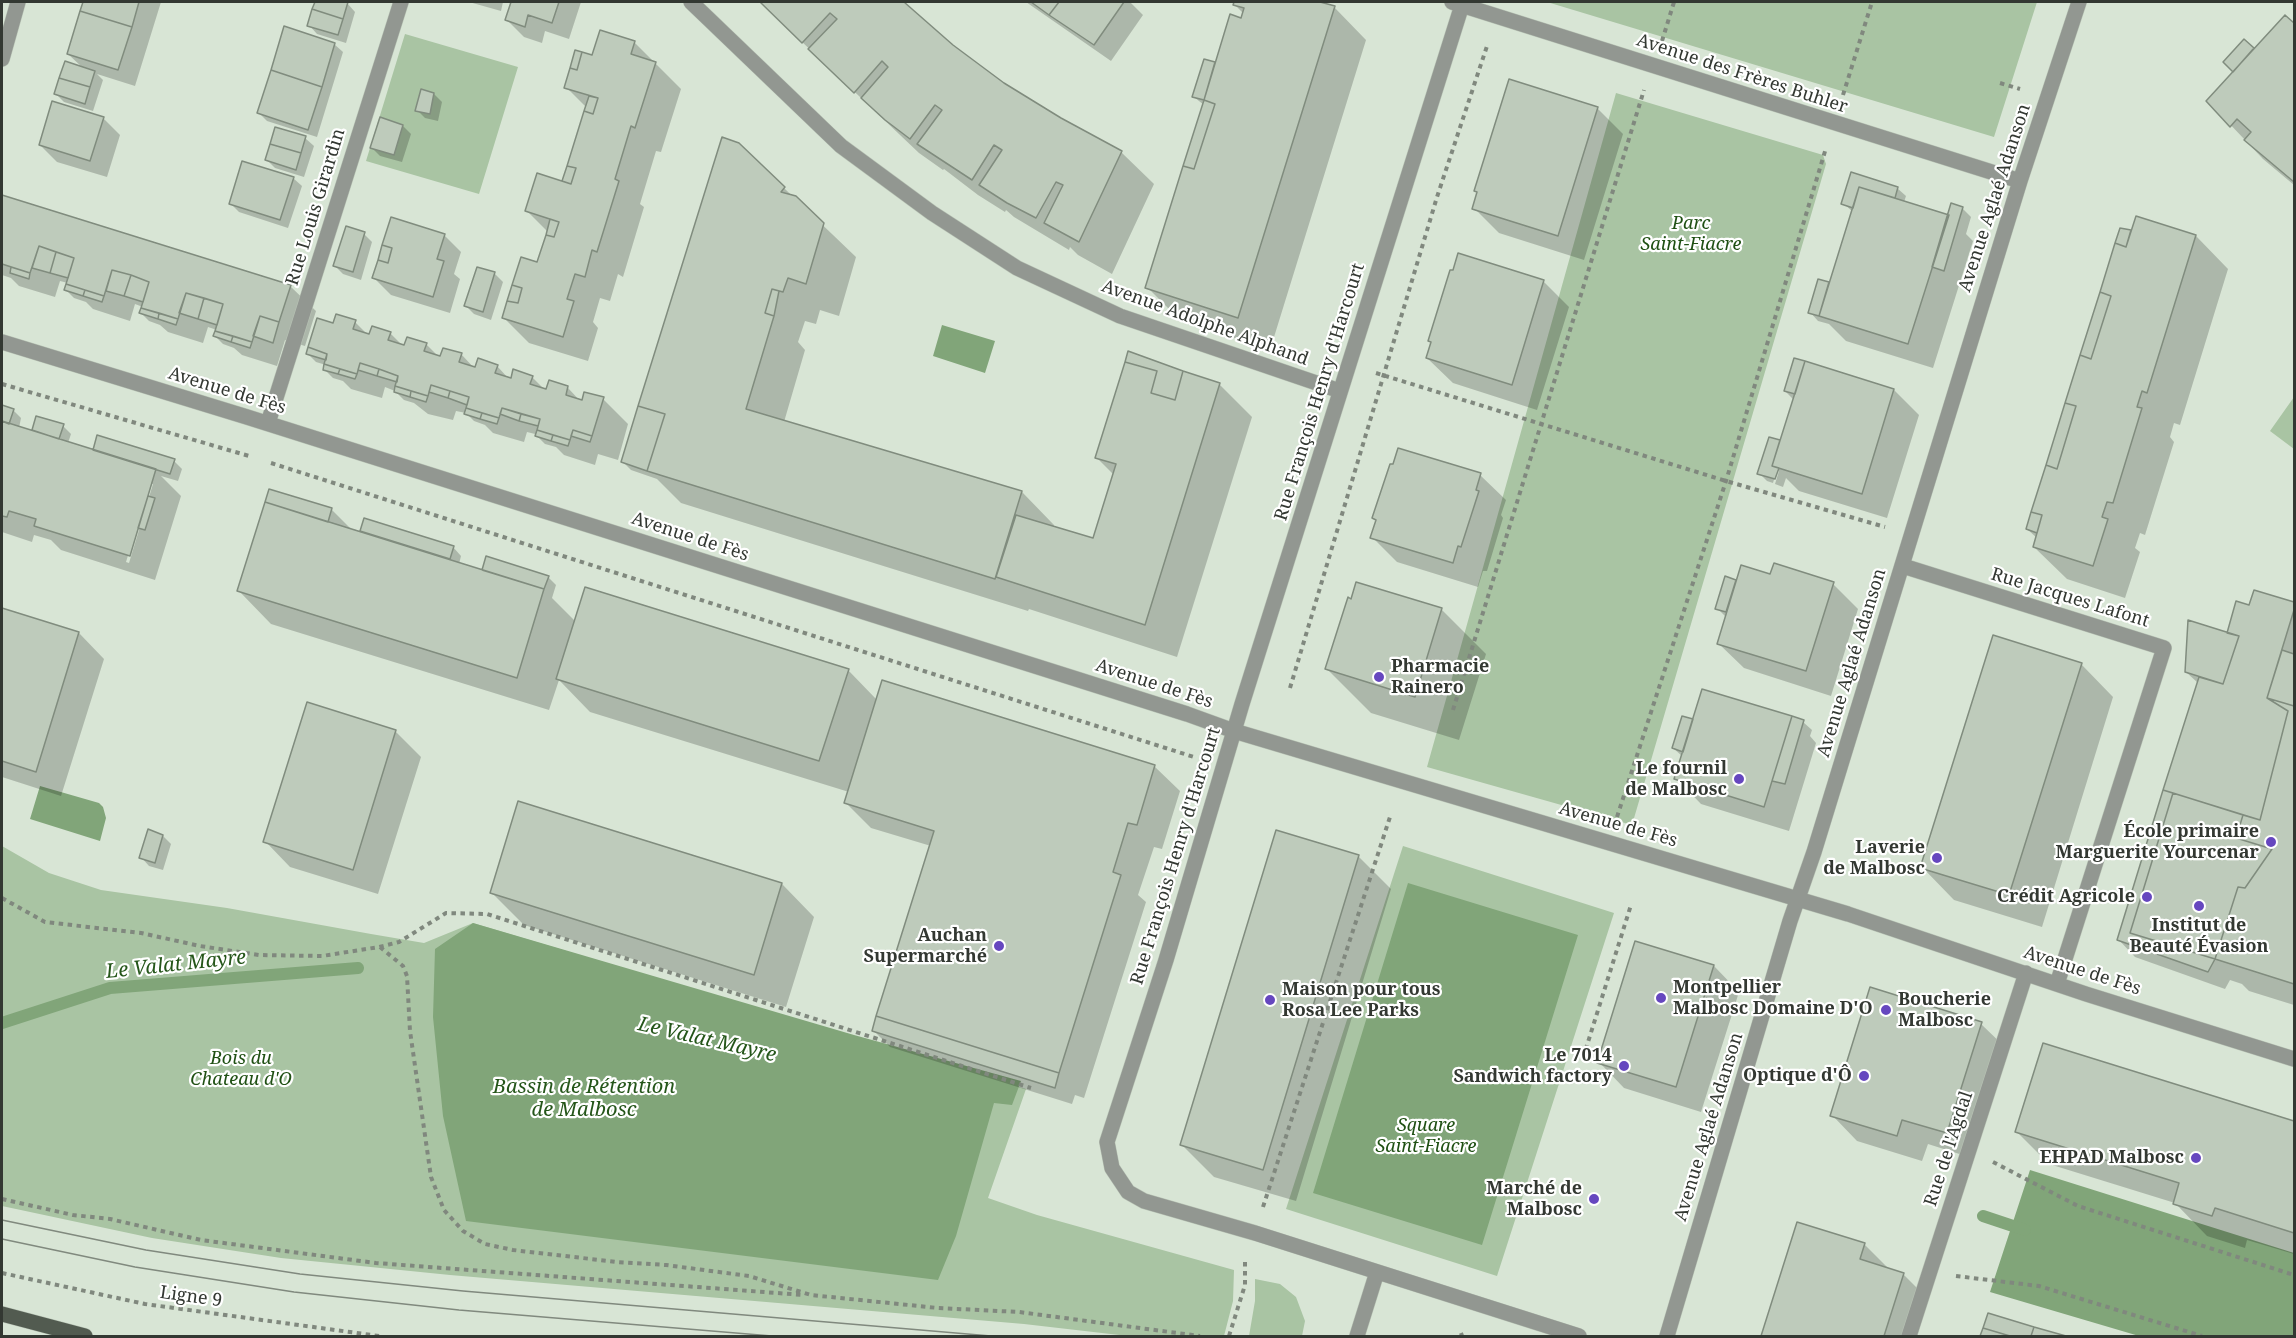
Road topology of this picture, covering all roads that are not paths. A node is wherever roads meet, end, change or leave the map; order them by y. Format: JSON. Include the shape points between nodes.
{"nodes":[{"id":1,"x":401,"y":2,"type":"edge"},
{"id":2,"x":691,"y":2,"type":"edge"},
{"id":3,"x":2079,"y":2,"type":"edge"},
{"id":4,"x":1457,"y":3,"type":"edge"},
{"id":5,"x":11,"y":8,"type":"edge"},
{"id":6,"x":2,"y":59,"type":"edge"},
{"id":7,"x":2020,"y":181,"type":"junction"},
{"id":8,"x":2,"y":342,"type":"edge"},
{"id":9,"x":1340,"y":391,"type":"junction"},
{"id":10,"x":268,"y":423,"type":"junction"},
{"id":11,"x":1902,"y":566,"type":"junction"},
{"id":12,"x":1234,"y":731,"type":"junction"},
{"id":13,"x":1797,"y":899,"type":"junction"},
{"id":14,"x":2026,"y":973,"type":"junction"},
{"id":15,"x":2057,"y":984,"type":"junction"},
{"id":16,"x":2295,"y":1059,"type":"edge"},
{"id":17,"x":1377,"y":1272,"type":"junction"},
{"id":18,"x":2,"y":1314,"type":"edge"},
{"id":19,"x":85,"y":1336,"type":"edge"},
{"id":20,"x":1357,"y":1336,"type":"edge"},
{"id":21,"x":1579,"y":1336,"type":"edge"},
{"id":22,"x":1667,"y":1336,"type":"edge"},
{"id":23,"x":1909,"y":1336,"type":"edge"}],
"edges":[{"from":1,"to":10,"type":"street","name":"Rue Louis Girardin"},
{"from":2,"to":9,"type":"street","name":"Avenue Adolphe Alphand","via":[[841,146],[932,213],[1017,268],[1120,316]]},
{"from":3,"to":7,"type":"street","name":"Avenue Aglaé Adanson"},
{"from":4,"to":7,"type":"street","name":"Avenue des Frères Buhler"},
{"from":4,"to":9,"type":"street","name":"Rue François Henry d'Harcourt"},
{"from":5,"to":6,"type":"street"},
{"from":7,"to":11,"type":"street","name":"Avenue Aglaé Adanson"},
{"from":8,"to":10,"type":"street","name":"Avenue de Fès"},
{"from":9,"to":12,"type":"street","name":"Rue François Henry d'Harcourt"},
{"from":10,"to":12,"type":"street","name":"Avenue de Fès"},
{"from":11,"to":13,"type":"street","name":"Avenue Aglaé Adanson"},
{"from":11,"to":15,"type":"street","name":"Rue Jacques Lafont","via":[[2164,648]]},
{"from":12,"to":13,"type":"street","name":"Avenue de Fès"},
{"from":12,"to":17,"type":"street","name":"Rue François Henry d'Harcourt","via":[[1107,1142],[1112,1167],[1128,1192],[1144,1201]]},
{"from":13,"to":14,"type":"street","name":"Avenue de Fès"},
{"from":13,"to":22,"type":"street","name":"Avenue Aglaé Adanson"},
{"from":14,"to":15,"type":"street","name":"Avenue de Fès"},
{"from":14,"to":23,"type":"street","name":"Rue de l'Agdal"},
{"from":15,"to":16,"type":"street","name":"Avenue de Fès"},
{"from":17,"to":20,"type":"street"},
{"from":17,"to":21,"type":"street","name":"Rue François Henry d'Harcourt"},
{"from":18,"to":19,"type":"main road"}]}
